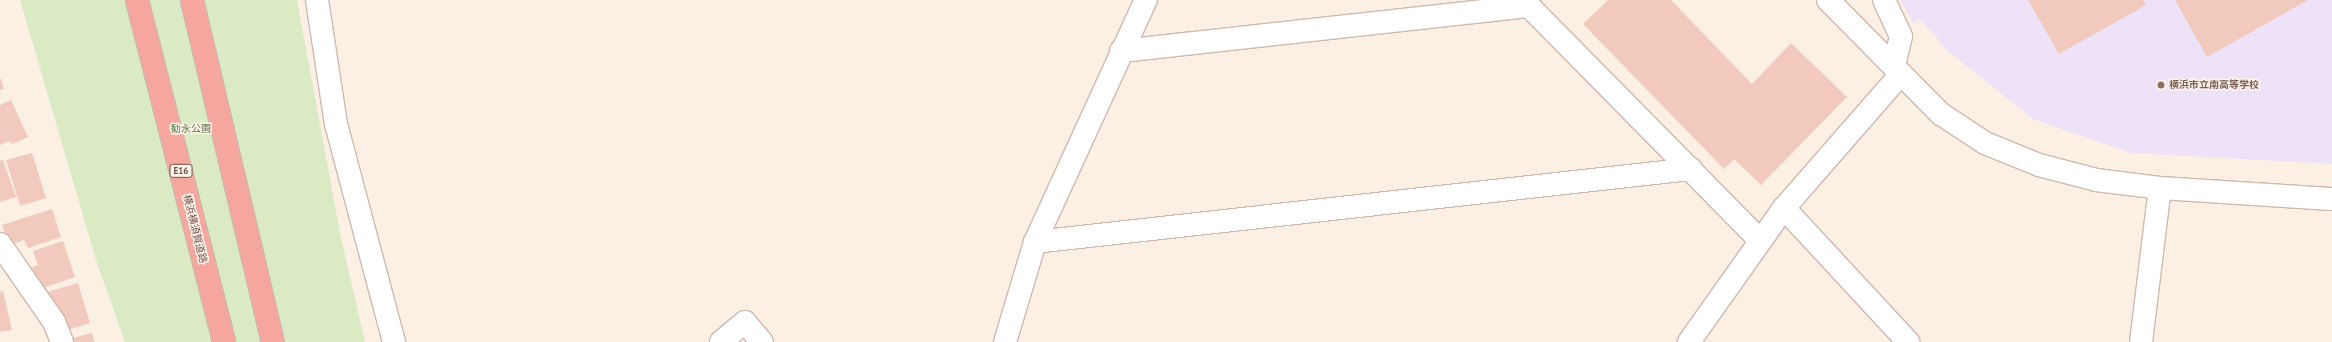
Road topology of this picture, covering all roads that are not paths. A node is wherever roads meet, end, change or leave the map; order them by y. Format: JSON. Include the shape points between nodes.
{"nodes":[{"id":1,"x":137,"y":0,"type":"edge"},
{"id":2,"x":192,"y":0,"type":"edge"},
{"id":3,"x":318,"y":0,"type":"edge"},
{"id":4,"x":1146,"y":0,"type":"edge"},
{"id":5,"x":1828,"y":0,"type":"edge"},
{"id":6,"x":1884,"y":0,"type":"edge"},
{"id":7,"x":1526,"y":3,"type":"edge"},
{"id":8,"x":1121,"y":51,"type":"junction"},
{"id":9,"x":1898,"y":70,"type":"junction"},
{"id":10,"x":1691,"y":169,"type":"junction"},
{"id":11,"x":2160,"y":188,"type":"junction"},
{"id":12,"x":2332,"y":199,"type":"edge"},
{"id":13,"x":1784,"y":208,"type":"junction"},
{"id":14,"x":1760,"y":240,"type":"junction"},
{"id":15,"x":1035,"y":242,"type":"junction"},
{"id":16,"x":0,"y":244,"type":"edge"},
{"id":17,"x":62,"y":342,"type":"edge"},
{"id":18,"x":224,"y":342,"type":"edge"},
{"id":19,"x":274,"y":342,"type":"edge"},
{"id":20,"x":394,"y":342,"type":"edge"},
{"id":21,"x":721,"y":342,"type":"edge"},
{"id":22,"x":762,"y":342,"type":"edge"},
{"id":23,"x":1004,"y":342,"type":"edge"},
{"id":24,"x":1689,"y":342,"type":"edge"},
{"id":25,"x":1908,"y":342,"type":"edge"},
{"id":26,"x":2141,"y":342,"type":"edge"}],
"edges":[{"from":1,"to":18,"type":"highway","name":"横浜横須賀道路","number":"E16"},
{"from":2,"to":19,"type":"highway"},
{"from":3,"to":20,"type":"street","via":[[336,124]]},
{"from":4,"to":8,"type":"street"},
{"from":5,"to":9,"type":"street"},
{"from":6,"to":9,"type":"street","via":[[1901,36]]},
{"from":7,"to":8,"type":"street"},
{"from":7,"to":10,"type":"street"},
{"from":8,"to":15,"type":"street"},
{"from":9,"to":11,"type":"street","via":[[1941,114],[1985,143],[2038,165],[2082,176]]},
{"from":9,"to":13,"type":"street"},
{"from":10,"to":14,"type":"street"},
{"from":10,"to":15,"type":"street"},
{"from":11,"to":12,"type":"street"},
{"from":11,"to":26,"type":"street"},
{"from":13,"to":14,"type":"street"},
{"from":13,"to":25,"type":"street"},
{"from":14,"to":24,"type":"street"},
{"from":15,"to":23,"type":"street"},
{"from":16,"to":17,"type":"street","via":[[54,322]]},
{"from":21,"to":22,"type":"street","via":[[745,322]]}]}
